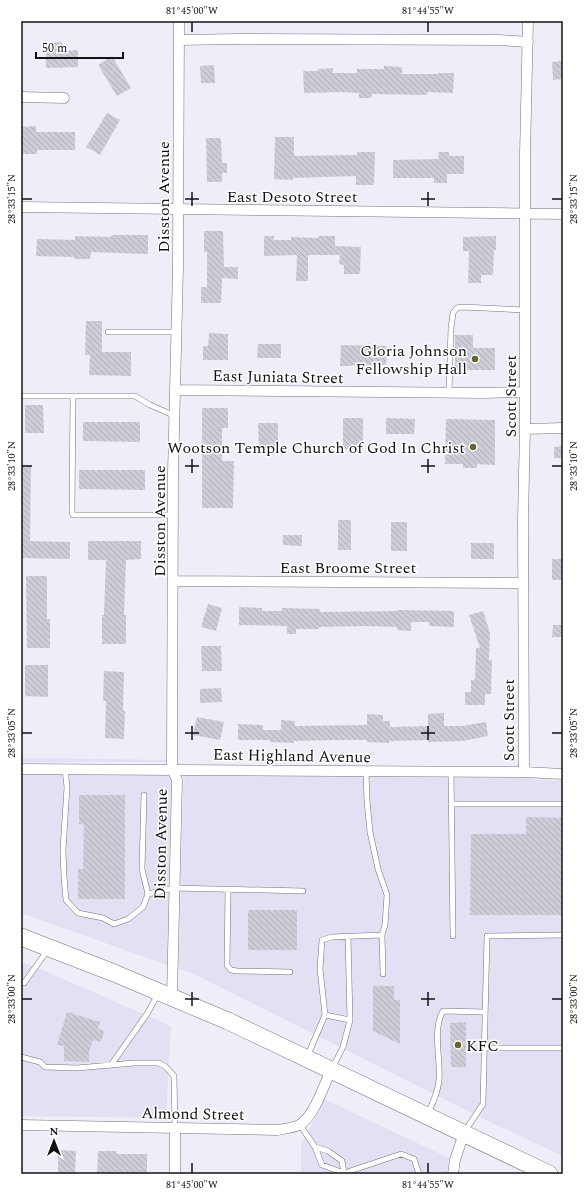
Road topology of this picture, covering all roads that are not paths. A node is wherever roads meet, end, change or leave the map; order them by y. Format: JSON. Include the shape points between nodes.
{"nodes":[{"id":1,"x":179,"y":21,"type":"edge"},
{"id":2,"x":528,"y":21,"type":"edge"},
{"id":3,"x":179,"y":40,"type":"junction"},
{"id":4,"x":528,"y":42,"type":"junction"},
{"id":5,"x":21,"y":97,"type":"edge"},
{"id":6,"x":64,"y":98,"type":"dead end"},
{"id":7,"x":21,"y":207,"type":"edge"},
{"id":8,"x":178,"y":210,"type":"junction"},
{"id":9,"x":525,"y":213,"type":"junction"},
{"id":10,"x":563,"y":214,"type":"edge"},
{"id":11,"x":525,"y":310,"type":"junction"},
{"id":12,"x":108,"y":332,"type":"dead end"},
{"id":13,"x":176,"y":332,"type":"junction"},
{"id":14,"x":175,"y":390,"type":"junction"},
{"id":15,"x":525,"y":392,"type":"junction"},
{"id":16,"x":449,"y":393,"type":"junction"},
{"id":17,"x":21,"y":396,"type":"edge"},
{"id":18,"x":73,"y":396,"type":"junction"},
{"id":19,"x":174,"y":416,"type":"junction"},
{"id":20,"x":525,"y":428,"type":"junction"},
{"id":21,"x":563,"y":428,"type":"edge"},
{"id":22,"x":173,"y":515,"type":"junction"},
{"id":23,"x":174,"y":581,"type":"junction"},
{"id":24,"x":523,"y":583,"type":"junction"},
{"id":25,"x":21,"y":769,"type":"edge"},
{"id":26,"x":65,"y":769,"type":"junction"},
{"id":27,"x":172,"y":769,"type":"junction"},
{"id":28,"x":366,"y":771,"type":"junction"},
{"id":29,"x":451,"y":771,"type":"junction"},
{"id":30,"x":524,"y":772,"type":"junction"},
{"id":31,"x":563,"y":774,"type":"edge"},
{"id":32,"x":144,"y":796,"type":"dead end"},
{"id":33,"x":451,"y":804,"type":"junction"},
{"id":34,"x":563,"y":804,"type":"edge"},
{"id":35,"x":174,"y":888,"type":"junction"},
{"id":36,"x":228,"y":890,"type":"junction"},
{"id":37,"x":303,"y":891,"type":"dead end"},
{"id":38,"x":148,"y":894,"type":"junction"},
{"id":39,"x":382,"y":935,"type":"junction"},
{"id":40,"x":563,"y":935,"type":"edge"},
{"id":41,"x":348,"y":936,"type":"junction"},
{"id":42,"x":453,"y":936,"type":"dead end"},
{"id":43,"x":21,"y":937,"type":"edge"},
{"id":44,"x":49,"y":948,"type":"junction"},
{"id":45,"x":290,"y":972,"type":"dead end"},
{"id":46,"x":383,"y":974,"type":"dead end"},
{"id":47,"x":21,"y":982,"type":"edge"},
{"id":48,"x":166,"y":994,"type":"junction"},
{"id":49,"x":485,"y":1012,"type":"junction"},
{"id":50,"x":325,"y":1015,"type":"junction"},
{"id":51,"x":350,"y":1020,"type":"junction"},
{"id":52,"x":484,"y":1048,"type":"junction"},
{"id":53,"x":563,"y":1048,"type":"edge"},
{"id":54,"x":21,"y":1057,"type":"edge"},
{"id":55,"x":307,"y":1058,"type":"junction"},
{"id":56,"x":111,"y":1065,"type":"junction"},
{"id":57,"x":331,"y":1070,"type":"junction"},
{"id":58,"x":427,"y":1116,"type":"junction"},
{"id":59,"x":21,"y":1125,"type":"edge"},
{"id":60,"x":300,"y":1125,"type":"junction"},
{"id":61,"x":175,"y":1128,"type":"junction"},
{"id":62,"x":464,"y":1133,"type":"junction"},
{"id":63,"x":315,"y":1147,"type":"junction"},
{"id":64,"x":541,"y":1172,"type":"edge"},
{"id":65,"x":344,"y":1173,"type":"edge"},
{"id":66,"x":175,"y":1174,"type":"edge"},
{"id":67,"x":419,"y":1174,"type":"edge"},
{"id":68,"x":454,"y":1174,"type":"edge"}],
"edges":[{"from":1,"to":3,"type":"street","name":"Disston Avenue"},
{"from":2,"to":4,"type":"street","name":"Scott Street"},
{"from":3,"to":4,"type":"street"},
{"from":3,"to":8,"type":"street","name":"Disston Avenue"},
{"from":4,"to":9,"type":"street","name":"Scott Street"},
{"from":5,"to":6,"type":"street"},
{"from":7,"to":8,"type":"street","name":"East Desoto Street"},
{"from":8,"to":9,"type":"street","name":"East Desoto Street"},
{"from":8,"to":13,"type":"street","name":"Disston Avenue"},
{"from":9,"to":10,"type":"street","name":"East Desoto Street"},
{"from":9,"to":11,"type":"street","name":"Scott Street"},
{"from":11,"to":15,"type":"street","name":"Scott Street"},
{"from":11,"to":16,"type":"lane","via":[[457,308],[453,314],[451,328]]},
{"from":12,"to":13,"type":"lane"},
{"from":13,"to":14,"type":"street","name":"Disston Avenue"},
{"from":14,"to":16,"type":"street","name":"East Juniata Street"},
{"from":14,"to":19,"type":"street","name":"Disston Avenue"},
{"from":15,"to":16,"type":"street","name":"East Juniata Street"},
{"from":15,"to":20,"type":"street","name":"Scott Street"},
{"from":17,"to":18,"type":"lane"},
{"from":18,"to":19,"type":"lane","via":[[135,396]]},
{"from":18,"to":22,"type":"lane","via":[[73,515]]},
{"from":19,"to":22,"type":"street","name":"Disston Avenue"},
{"from":20,"to":21,"type":"street"},
{"from":20,"to":24,"type":"street","name":"Scott Street"},
{"from":22,"to":23,"type":"street","name":"Disston Avenue"},
{"from":23,"to":24,"type":"street","name":"East Broome Street"},
{"from":23,"to":27,"type":"street","name":"Disston Avenue"},
{"from":24,"to":30,"type":"street","name":"Scott Street"},
{"from":25,"to":26,"type":"street","name":"East Highland Avenue"},
{"from":26,"to":27,"type":"street","name":"East Highland Avenue"},
{"from":26,"to":38,"type":"lane","via":[[66,900],[78,913],[103,918],[114,924],[128,919],[143,907]]},
{"from":27,"to":28,"type":"street","name":"East Highland Avenue"},
{"from":27,"to":35,"type":"street","name":"Disston Avenue","via":[[177,780]]},
{"from":28,"to":29,"type":"street","name":"East Highland Avenue"},
{"from":28,"to":39,"type":"lane","via":[[370,832],[387,895]]},
{"from":29,"to":30,"type":"street","name":"East Highland Avenue"},
{"from":29,"to":33,"type":"lane"},
{"from":30,"to":31,"type":"street","name":"East Highland Avenue"},
{"from":32,"to":38,"type":"lane","via":[[142,869]]},
{"from":33,"to":34,"type":"lane"},
{"from":33,"to":42,"type":"lane"},
{"from":35,"to":36,"type":"lane"},
{"from":35,"to":38,"type":"lane"},
{"from":35,"to":48,"type":"street","name":"Disston Avenue"},
{"from":36,"to":37,"type":"lane"},
{"from":36,"to":45,"type":"lane","via":[[227,964],[231,970]]},
{"from":39,"to":41,"type":"lane"},
{"from":39,"to":46,"type":"lane"},
{"from":40,"to":49,"type":"lane","via":[[488,936]]},
{"from":41,"to":50,"type":"lane","via":[[322,940],[320,969]]},
{"from":41,"to":51,"type":"lane"},
{"from":43,"to":44,"type":"highway"},
{"from":44,"to":47,"type":"lane","via":[[24,983]]},
{"from":44,"to":48,"type":"highway"},
{"from":48,"to":55,"type":"highway"},
{"from":48,"to":56,"type":"lane","via":[[147,1014]]},
{"from":49,"to":52,"type":"lane"},
{"from":49,"to":58,"type":"lane","via":[[443,1011],[440,1015],[440,1080]]},
{"from":50,"to":51,"type":"lane"},
{"from":50,"to":55,"type":"lane"},
{"from":51,"to":57,"type":"lane","via":[[343,1047]]},
{"from":52,"to":53,"type":"lane"},
{"from":52,"to":62,"type":"lane","via":[[483,1104]]},
{"from":54,"to":56,"type":"lane","via":[[40,1062],[45,1067]]},
{"from":55,"to":57,"type":"highway"},
{"from":56,"to":61,"type":"lane","via":[[134,1062],[166,1067],[174,1076]]},
{"from":57,"to":58,"type":"highway"},
{"from":57,"to":60,"type":"street","via":[[313,1109]]},
{"from":58,"to":62,"type":"highway"},
{"from":59,"to":61,"type":"street","name":"Almond Street"},
{"from":60,"to":61,"type":"street","name":"Almond Street","via":[[277,1130]]},
{"from":60,"to":63,"type":"lane"},
{"from":61,"to":66,"type":"street"},
{"from":62,"to":64,"type":"highway"},
{"from":62,"to":68,"type":"street","via":[[455,1160]]},
{"from":63,"to":65,"type":"lane","via":[[322,1165]]},
{"from":63,"to":65,"type":"lane","via":[[328,1151],[342,1161]]},
{"from":65,"to":67,"type":"lane","via":[[401,1154],[414,1159]]}]}
